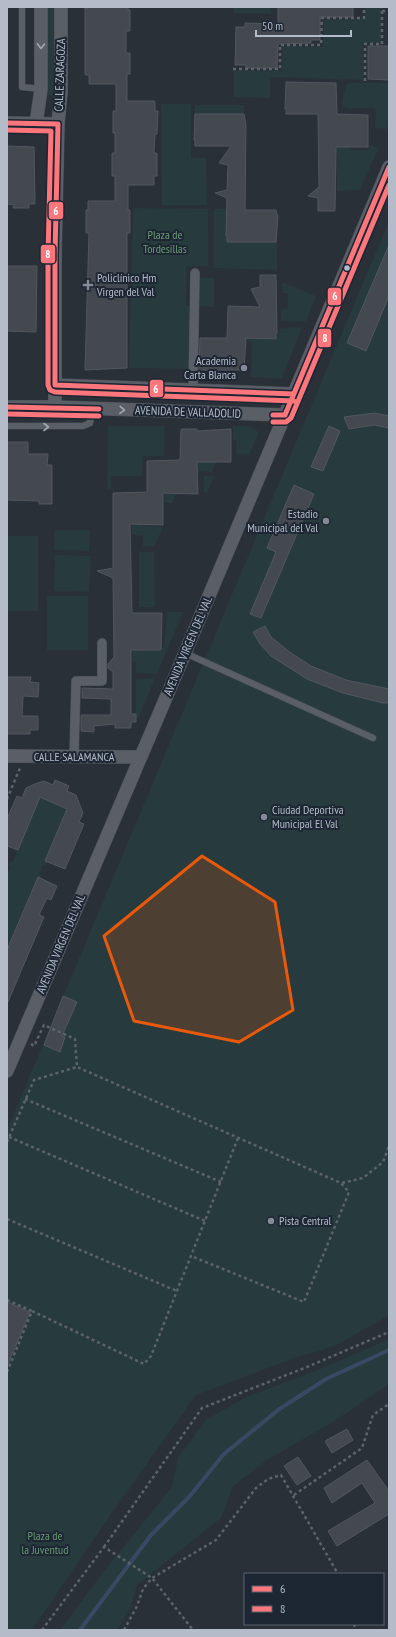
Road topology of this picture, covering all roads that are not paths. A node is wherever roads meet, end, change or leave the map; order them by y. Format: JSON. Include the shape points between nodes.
{"nodes":[{"id":1,"x":22,"y":7,"type":"edge"},
{"id":2,"x":41,"y":7,"type":"edge"},
{"id":3,"x":61,"y":7,"type":"edge"},
{"id":4,"x":40,"y":89,"type":"junction"},
{"id":5,"x":7,"y":123,"type":"edge"},
{"id":6,"x":36,"y":124,"type":"junction"},
{"id":7,"x":58,"y":124,"type":"junction"},
{"id":8,"x":389,"y":167,"type":"edge"},
{"id":9,"x":389,"y":192,"type":"edge"},
{"id":10,"x":367,"y":220,"type":"junction"},
{"id":11,"x":195,"y":273,"type":"dead end"},
{"id":12,"x":55,"y":385,"type":"junction"},
{"id":13,"x":92,"y":386,"type":"junction"},
{"id":14,"x":193,"y":390,"type":"junction"},
{"id":15,"x":294,"y":394,"type":"junction"},
{"id":16,"x":7,"y":407,"type":"edge"},
{"id":17,"x":55,"y":407,"type":"junction"},
{"id":18,"x":92,"y":409,"type":"junction"},
{"id":19,"x":285,"y":415,"type":"junction"},
{"id":20,"x":7,"y":426,"type":"edge"},
{"id":21,"x":102,"y":643,"type":"dead end"},
{"id":22,"x":185,"y":653,"type":"junction"},
{"id":23,"x":373,"y":738,"type":"dead end"},
{"id":24,"x":7,"y":756,"type":"edge"},
{"id":25,"x":74,"y":756,"type":"junction"},
{"id":26,"x":141,"y":757,"type":"junction"},
{"id":27,"x":7,"y":1071,"type":"edge"}],
"edges":[{"from":1,"to":4,"type":"lane","via":[[22,87]]},
{"from":2,"to":4,"type":"street","name":"CALLE ZARAGOZA","one_way":true},
{"from":3,"to":7,"type":"street","name":"CALLE ZARAGOZA","via":[[61,92]]},
{"from":4,"to":6,"type":"street","name":"CALLE ZARAGOZA"},
{"from":5,"to":6,"type":"street"},
{"from":6,"to":7,"type":"street"},
{"from":7,"to":12,"type":"street","name":"CALLE ZARAGOZA"},
{"from":8,"to":10,"type":"street","name":"AVENIDA VIRGEN DEL VAL"},
{"from":9,"to":10,"type":"street","name":"AVENIDA VIRGEN DEL VAL"},
{"from":10,"to":15,"type":"street","name":"AVENIDA VIRGEN DEL VAL"},
{"from":11,"to":14,"type":"street"},
{"from":12,"to":13,"type":"street","name":"AVENIDA DE VALLADOLID"},
{"from":12,"to":17,"type":"street","name":"CALLE ZARAGOZA"},
{"from":13,"to":14,"type":"street","name":"AVENIDA DE VALLADOLID"},
{"from":13,"to":18,"type":"street"},
{"from":14,"to":15,"type":"street","name":"AVENIDA DE VALLADOLID"},
{"from":15,"to":19,"type":"street","name":"AVENIDA VIRGEN DEL VAL"},
{"from":16,"to":17,"type":"street","name":"AVENIDA DE VALLADOLID"},
{"from":17,"to":18,"type":"street","name":"AVENIDA DE VALLADOLID"},
{"from":18,"to":19,"type":"street","name":"AVENIDA DE VALLADOLID","one_way":true},
{"from":20,"to":18,"type":"lane","one_way":true,"via":[[83,426],[90,423]]},
{"from":19,"to":22,"type":"street","name":"AVENIDA VIRGEN DEL VAL"},
{"from":21,"to":25,"type":"street","via":[[102,681],[76,681]]},
{"from":22,"to":23,"type":"lane"},
{"from":22,"to":26,"type":"street","name":"AVENIDA VIRGEN DEL VAL"},
{"from":24,"to":25,"type":"street","name":"CALLE SALAMANCA"},
{"from":25,"to":26,"type":"street","name":"CALLE SALAMANCA"},
{"from":26,"to":27,"type":"street","name":"AVENIDA VIRGEN DEL VAL"}]}
